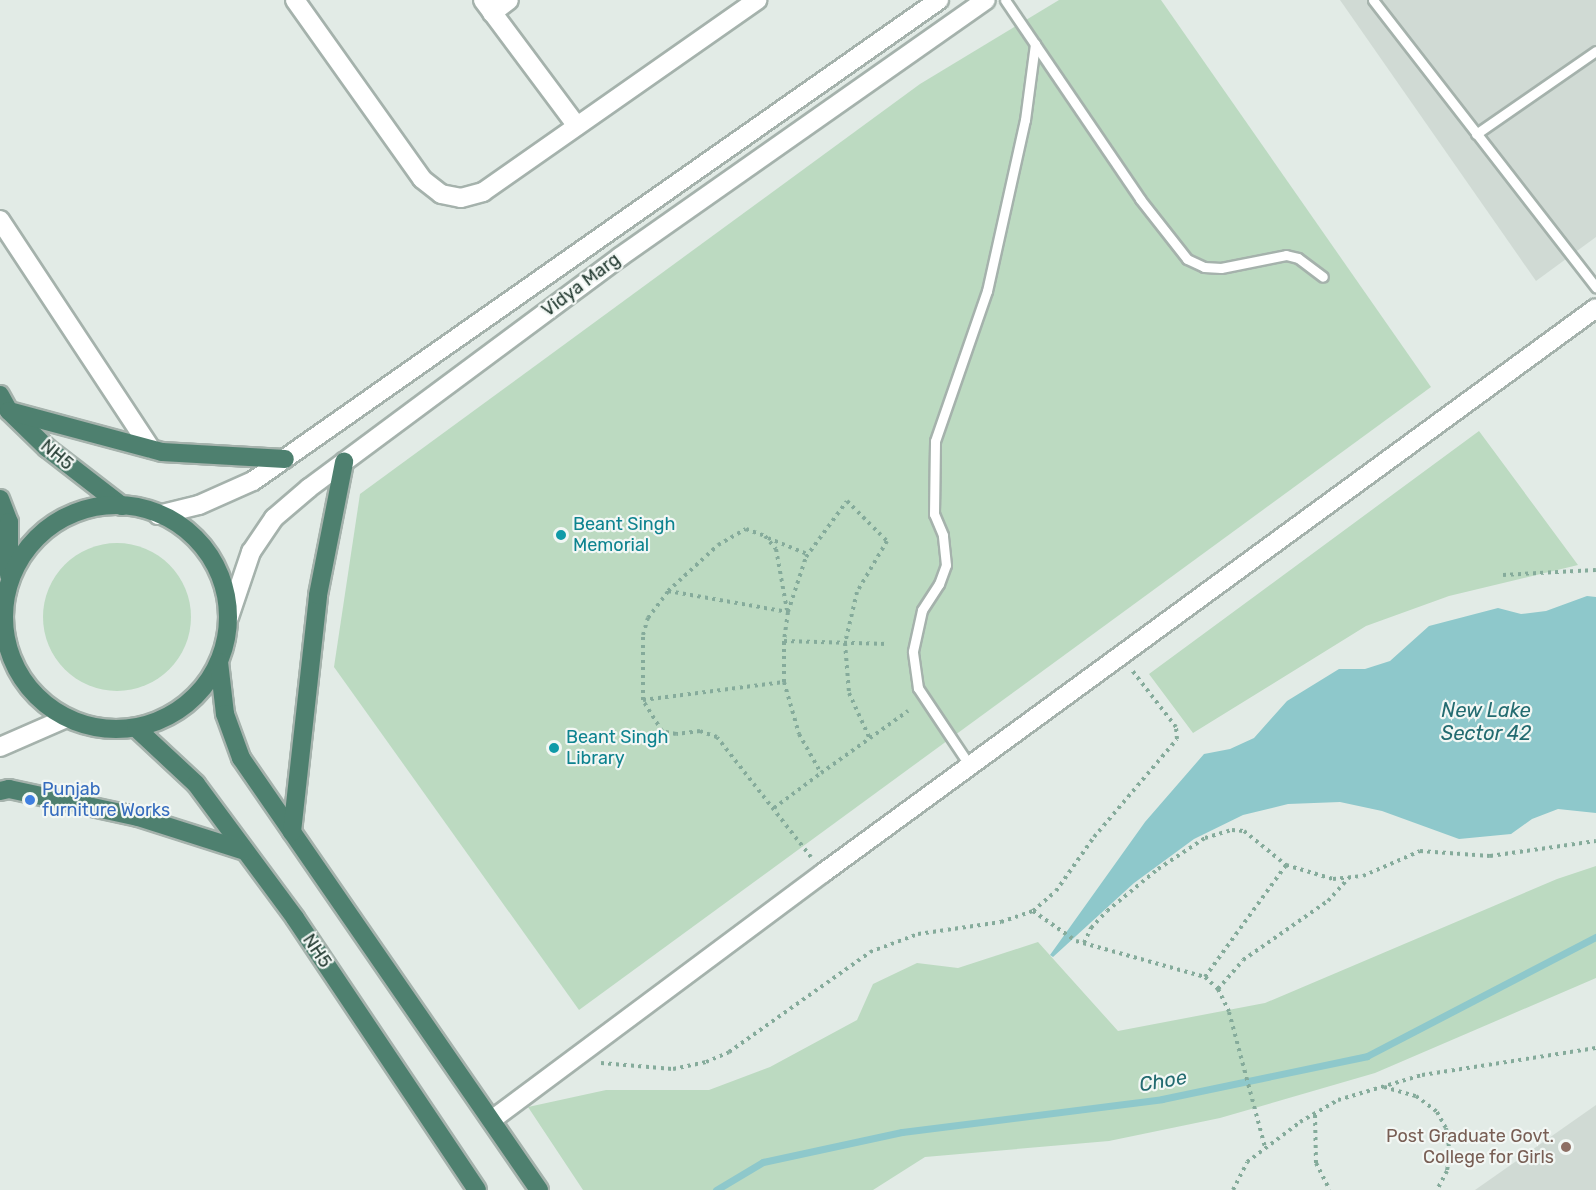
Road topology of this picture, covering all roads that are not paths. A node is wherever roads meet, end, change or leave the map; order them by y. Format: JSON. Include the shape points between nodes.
{"nodes":[{"id":1,"x":295,"y":0,"type":"edge"},
{"id":2,"x":510,"y":0,"type":"edge"},
{"id":3,"x":757,"y":0,"type":"edge"},
{"id":4,"x":939,"y":0,"type":"edge"},
{"id":5,"x":986,"y":0,"type":"edge"},
{"id":6,"x":1005,"y":0,"type":"edge"},
{"id":7,"x":1372,"y":0,"type":"edge"},
{"id":8,"x":488,"y":6,"type":"edge"},
{"id":9,"x":1035,"y":44,"type":"junction"},
{"id":10,"x":1596,"y":51,"type":"edge"},
{"id":11,"x":577,"y":126,"type":"junction"},
{"id":12,"x":1476,"y":134,"type":"junction"},
{"id":13,"x":0,"y":220,"type":"edge"},
{"id":14,"x":1323,"y":277,"type":"dead end"},
{"id":15,"x":1596,"y":288,"type":"edge"},
{"id":16,"x":1596,"y":308,"type":"edge"},
{"id":17,"x":0,"y":395,"type":"edge"},
{"id":18,"x":9,"y":411,"type":"junction"},
{"id":19,"x":151,"y":449,"type":"junction"},
{"id":20,"x":285,"y":459,"type":"junction"},
{"id":21,"x":344,"y":462,"type":"junction"},
{"id":22,"x":0,"y":499,"type":"edge"},
{"id":23,"x":122,"y":506,"type":"junction"},
{"id":24,"x":158,"y":515,"type":"junction"},
{"id":25,"x":9,"y":575,"type":"junction"},
{"id":26,"x":229,"y":617,"type":"junction"},
{"id":27,"x":1,"y":628,"type":"edge"},
{"id":28,"x":219,"y":662,"type":"junction"},
{"id":29,"x":64,"y":720,"type":"junction"},
{"id":30,"x":136,"y":728,"type":"junction"},
{"id":31,"x":0,"y":747,"type":"edge"},
{"id":32,"x":970,"y":766,"type":"junction"},
{"id":33,"x":0,"y":791,"type":"edge"},
{"id":34,"x":292,"y":832,"type":"junction"},
{"id":35,"x":245,"y":851,"type":"junction"},
{"id":36,"x":493,"y":1119,"type":"junction"},
{"id":37,"x":477,"y":1190,"type":"edge"},
{"id":38,"x":539,"y":1190,"type":"edge"}],
"edges":[{"from":1,"to":11,"type":"street","via":[[422,179],[441,194],[461,198],[483,192]]},
{"from":2,"to":8,"type":"street"},
{"from":3,"to":11,"type":"street"},
{"from":4,"to":20,"type":"street","name":"Vidya Marg"},
{"from":5,"to":21,"type":"street","name":"Vidya Marg","via":[[620,257]]},
{"from":6,"to":9,"type":"lane"},
{"from":7,"to":12,"type":"lane"},
{"from":8,"to":11,"type":"street"},
{"from":9,"to":14,"type":"lane","via":[[1140,199],[1187,259],[1204,267],[1221,268],[1286,255],[1298,258]]},
{"from":9,"to":32,"type":"lane","via":[[1025,120],[987,291],[935,441],[934,514],[943,535],[946,565],[922,610],[913,651],[918,688]]},
{"from":10,"to":12,"type":"lane"},
{"from":12,"to":15,"type":"lane"},
{"from":13,"to":19,"type":"street"},
{"from":16,"to":32,"type":"street"},
{"from":17,"to":18,"type":"highway","name":"NH5","number":"NH5"},
{"from":18,"to":19,"type":"highway"},
{"from":18,"to":23,"type":"highway","name":"NH5","number":"NH5","via":[[47,448]]},
{"from":19,"to":20,"type":"highway","via":[[267,461]]},
{"from":20,"to":24,"type":"street","name":"Vidya Marg","via":[[253,481],[199,505]]},
{"from":21,"to":26,"type":"street","name":"Vidya Marg","via":[[274,518],[251,552]]},
{"from":21,"to":34,"type":"highway","via":[[318,595]]},
{"from":22,"to":25,"type":"highway","number":"NH5","via":[[9,522]]},
{"from":23,"to":24,"type":"highway","number":"NH5"},
{"from":23,"to":25,"type":"highway","number":"NH5","via":[[88,507],[35,537]]},
{"from":24,"to":26,"type":"highway","number":"NH5","via":[[192,533],[216,563]]},
{"from":25,"to":27,"type":"highway","number":"NH5"},
{"from":26,"to":28,"type":"highway","number":"NH5"},
{"from":27,"to":29,"type":"highway","number":"NH5","via":[[12,664],[44,705]]},
{"from":28,"to":30,"type":"highway","number":"NH5","via":[[198,694],[172,714]]},
{"from":28,"to":34,"type":"highway","number":"NH5","via":[[225,714],[242,758]]},
{"from":29,"to":30,"type":"highway","number":"NH5","via":[[89,726]]},
{"from":29,"to":31,"type":"street"},
{"from":30,"to":35,"type":"highway","name":"NH5","number":"NH5","via":[[196,784]]},
{"from":32,"to":36,"type":"street"},
{"from":33,"to":35,"type":"highway","via":[[9,789],[138,817]]},
{"from":34,"to":36,"type":"highway","number":"NH5"},
{"from":35,"to":37,"type":"highway","name":"NH5","number":"NH5"},
{"from":36,"to":38,"type":"highway","number":"NH5"}]}
